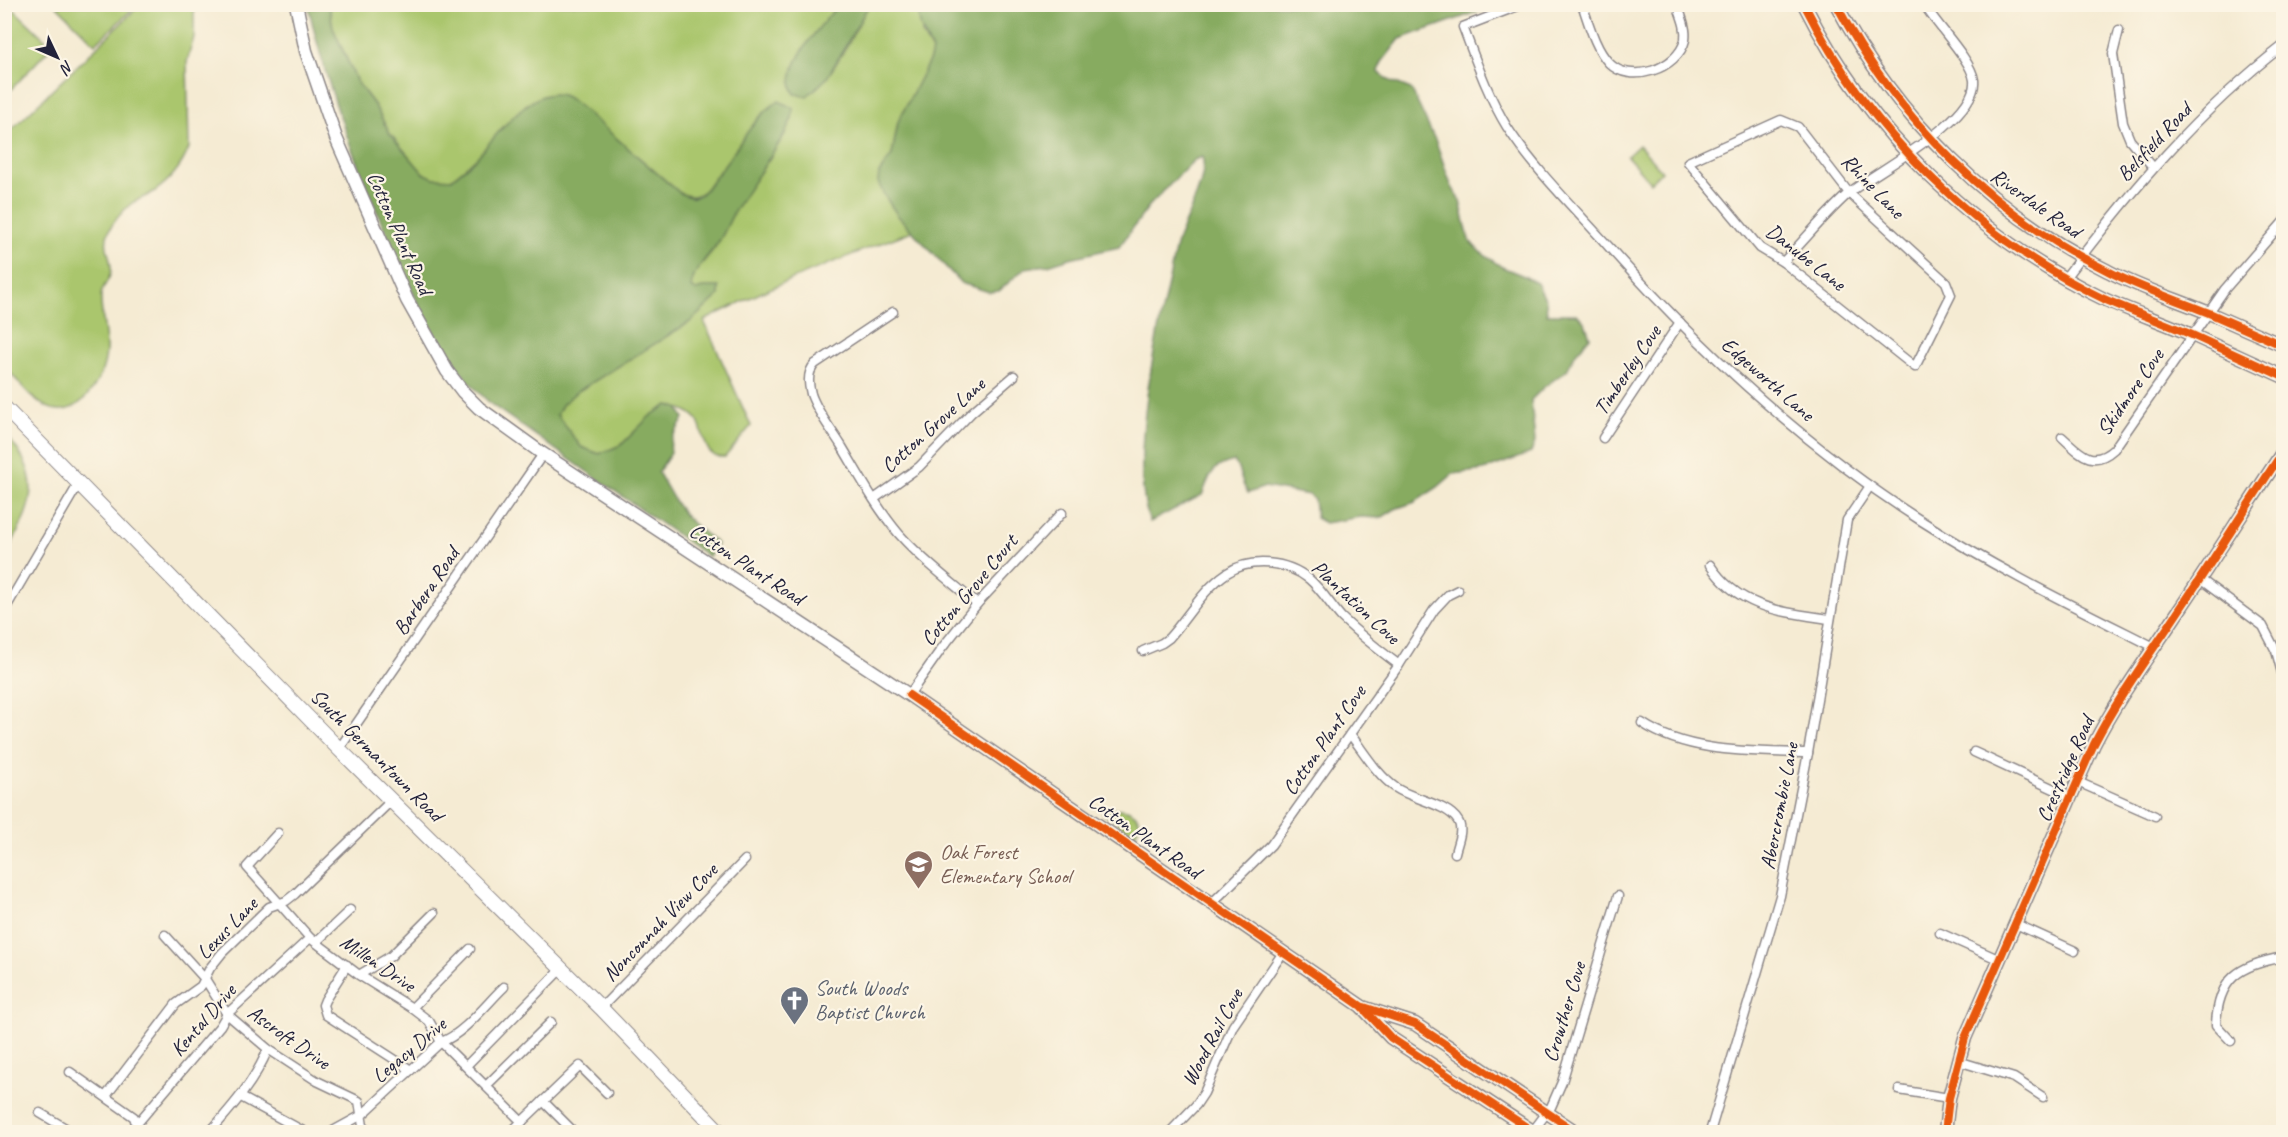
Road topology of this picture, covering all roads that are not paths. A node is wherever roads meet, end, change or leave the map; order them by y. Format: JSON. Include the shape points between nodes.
{"nodes":[{"id":1,"x":296,"y":4,"type":"edge"},
{"id":2,"x":1523,"y":4,"type":"edge"},
{"id":3,"x":1582,"y":4,"type":"edge"},
{"id":4,"x":1677,"y":4,"type":"edge"},
{"id":5,"x":1804,"y":4,"type":"edge"},
{"id":6,"x":1836,"y":4,"type":"edge"},
{"id":7,"x":1924,"y":4,"type":"edge"},
{"id":8,"x":2119,"y":30,"type":"dead end"},
{"id":9,"x":2283,"y":45,"type":"edge"},
{"id":10,"x":1930,"y":137,"type":"junction"},
{"id":11,"x":1909,"y":153,"type":"junction"},
{"id":12,"x":1688,"y":162,"type":"joint"},
{"id":13,"x":2153,"y":167,"type":"junction"},
{"id":14,"x":1850,"y":193,"type":"junction"},
{"id":15,"x":2283,"y":221,"type":"edge"},
{"id":16,"x":2081,"y":257,"type":"junction"},
{"id":17,"x":1783,"y":262,"type":"junction"},
{"id":18,"x":2065,"y":278,"type":"junction"},
{"id":19,"x":893,"y":312,"type":"dead end"},
{"id":20,"x":2207,"y":312,"type":"junction"},
{"id":21,"x":1680,"y":322,"type":"junction"},
{"id":22,"x":2191,"y":334,"type":"junction"},
{"id":23,"x":2283,"y":346,"type":"edge"},
{"id":24,"x":1915,"y":367,"type":"joint"},
{"id":25,"x":1014,"y":376,"type":"dead end"},
{"id":26,"x":2283,"y":377,"type":"edge"},
{"id":27,"x":4,"y":407,"type":"edge"},
{"id":28,"x":1603,"y":438,"type":"dead end"},
{"id":29,"x":2062,"y":438,"type":"dead end"},
{"id":30,"x":2283,"y":450,"type":"edge"},
{"id":31,"x":543,"y":454,"type":"junction"},
{"id":32,"x":79,"y":483,"type":"junction"},
{"id":33,"x":1870,"y":486,"type":"junction"},
{"id":34,"x":874,"y":499,"type":"junction"},
{"id":35,"x":1062,"y":513,"type":"dead end"},
{"id":36,"x":1710,"y":566,"type":"dead end"},
{"id":37,"x":2200,"y":579,"type":"junction"},
{"id":38,"x":1458,"y":590,"type":"dead end"},
{"id":39,"x":977,"y":604,"type":"junction"},
{"id":40,"x":4,"y":611,"type":"edge"},
{"id":41,"x":1830,"y":619,"type":"junction"},
{"id":42,"x":2154,"y":647,"type":"junction"},
{"id":43,"x":1143,"y":651,"type":"dead end"},
{"id":44,"x":1399,"y":665,"type":"junction"},
{"id":45,"x":2283,"y":680,"type":"edge"},
{"id":46,"x":909,"y":695,"type":"junction"},
{"id":47,"x":1642,"y":723,"type":"dead end"},
{"id":48,"x":1350,"y":734,"type":"junction"},
{"id":49,"x":339,"y":749,"type":"junction"},
{"id":50,"x":1974,"y":752,"type":"dead end"},
{"id":51,"x":1808,"y":753,"type":"junction"},
{"id":52,"x":2078,"y":782,"type":"junction"},
{"id":53,"x":2071,"y":797,"type":"junction"},
{"id":54,"x":392,"y":800,"type":"junction"},
{"id":55,"x":2155,"y":816,"type":"dead end"},
{"id":56,"x":278,"y":833,"type":"dead end"},
{"id":57,"x":1455,"y":853,"type":"dead end"},
{"id":58,"x":745,"y":860,"type":"dead end"},
{"id":59,"x":1617,"y":896,"type":"dead end"},
{"id":60,"x":280,"y":903,"type":"junction"},
{"id":61,"x":1211,"y":904,"type":"junction"},
{"id":62,"x":350,"y":910,"type":"dead end"},
{"id":63,"x":434,"y":913,"type":"dead end"},
{"id":64,"x":2016,"y":924,"type":"junction"},
{"id":65,"x":1940,"y":933,"type":"dead end"},
{"id":66,"x":165,"y":935,"type":"dead end"},
{"id":67,"x":313,"y":940,"type":"junction"},
{"id":68,"x":470,"y":950,"type":"dead end"},
{"id":69,"x":2075,"y":951,"type":"dead end"},
{"id":70,"x":1282,"y":954,"type":"junction"},
{"id":71,"x":2283,"y":957,"type":"edge"},
{"id":72,"x":2000,"y":960,"type":"junction"},
{"id":73,"x":347,"y":965,"type":"junction"},
{"id":74,"x":561,"y":969,"type":"junction"},
{"id":75,"x":359,"y":975,"type":"junction"},
{"id":76,"x":206,"y":979,"type":"junction"},
{"id":77,"x":504,"y":987,"type":"dead end"},
{"id":78,"x":1361,"y":1006,"type":"junction"},
{"id":79,"x":412,"y":1008,"type":"junction"},
{"id":80,"x":601,"y":1008,"type":"junction"},
{"id":81,"x":227,"y":1014,"type":"junction"},
{"id":82,"x":551,"y":1022,"type":"dead end"},
{"id":83,"x":2231,"y":1041,"type":"dead end"},
{"id":84,"x":441,"y":1042,"type":"junction"},
{"id":85,"x":268,"y":1049,"type":"junction"},
{"id":86,"x":1958,"y":1061,"type":"junction"},
{"id":87,"x":466,"y":1066,"type":"junction"},
{"id":88,"x":411,"y":1070,"type":"junction"},
{"id":89,"x":70,"y":1072,"type":"dead end"},
{"id":90,"x":486,"y":1086,"type":"junction"},
{"id":91,"x":1899,"y":1090,"type":"dead end"},
{"id":92,"x":607,"y":1094,"type":"dead end"},
{"id":93,"x":106,"y":1096,"type":"junction"},
{"id":94,"x":241,"y":1097,"type":"junction"},
{"id":95,"x":2043,"y":1097,"type":"dead end"},
{"id":96,"x":1950,"y":1098,"type":"junction"},
{"id":97,"x":543,"y":1101,"type":"junction"},
{"id":98,"x":40,"y":1113,"type":"dead end"},
{"id":99,"x":1547,"y":1113,"type":"junction"},
{"id":100,"x":362,"y":1115,"type":"junction"},
{"id":101,"x":522,"y":1122,"type":"junction"},
{"id":102,"x":571,"y":1129,"type":"dead end"},
{"id":103,"x":712,"y":1130,"type":"edge"},
{"id":104,"x":133,"y":1131,"type":"edge"},
{"id":105,"x":72,"y":1132,"type":"edge"},
{"id":106,"x":210,"y":1132,"type":"edge"},
{"id":107,"x":305,"y":1132,"type":"edge"},
{"id":108,"x":331,"y":1132,"type":"edge"},
{"id":109,"x":369,"y":1132,"type":"edge"},
{"id":110,"x":511,"y":1132,"type":"edge"},
{"id":111,"x":1170,"y":1132,"type":"edge"},
{"id":112,"x":1533,"y":1132,"type":"edge"},
{"id":113,"x":1576,"y":1132,"type":"edge"},
{"id":114,"x":1710,"y":1132,"type":"edge"},
{"id":115,"x":1945,"y":1132,"type":"edge"}],
"edges":[{"from":1,"to":31,"type":"street","name":"Cotton Plant Road","via":[[306,51],[336,138],[427,338],[462,392]]},
{"from":2,"to":21,"type":"street","name":"Edgeworth Lane","via":[[1463,27],[1488,90],[1516,141]]},
{"from":3,"to":4,"type":"street","via":[[1608,63],[1620,71],[1636,74],[1667,63],[1681,50],[1686,33]]},
{"from":5,"to":11,"type":"street","via":[[1847,77]]},
{"from":6,"to":10,"type":"street","name":"Riverdale Road","via":[[1881,79]]},
{"from":7,"to":10,"type":"street","via":[[1971,69],[1974,87],[1964,107]]},
{"from":8,"to":13,"type":"street","via":[[2113,54],[2123,123],[2130,140]]},
{"from":9,"to":13,"type":"street","name":"Belsfield Road","via":[[2229,90]]},
{"from":10,"to":11,"type":"street"},
{"from":10,"to":16,"type":"street","name":"Riverdale Road","via":[[1995,198]]},
{"from":11,"to":14,"type":"street"},
{"from":11,"to":18,"type":"street","via":[[1980,221]]},
{"from":12,"to":14,"type":"street","name":"Rhine Lane","via":[[1781,120],[1798,127]]},
{"from":12,"to":17,"type":"street","name":"Danube Lane","via":[[1760,248]]},
{"from":13,"to":16,"type":"street","name":"Belsfield Road"},
{"from":14,"to":17,"type":"street"},
{"from":14,"to":24,"type":"street","name":"Rhine Lane","via":[[1946,282],[1951,295]]},
{"from":15,"to":20,"type":"street"},
{"from":16,"to":18,"type":"street","name":"Belsfield Road"},
{"from":16,"to":20,"type":"street","name":"Riverdale Road","via":[[2128,281]]},
{"from":17,"to":24,"type":"street","name":"Danube Lane"},
{"from":18,"to":22,"type":"street","via":[[2104,299]]},
{"from":19,"to":34,"type":"street","via":[[820,359],[810,370],[814,402]]},
{"from":20,"to":22,"type":"street"},
{"from":20,"to":23,"type":"street","name":"Riverdale Road"},
{"from":21,"to":28,"type":"street","name":"Timberley Cove"},
{"from":21,"to":33,"type":"street","name":"Edgeworth Lane","via":[[1758,397]]},
{"from":22,"to":26,"type":"street"},
{"from":22,"to":29,"type":"street","name":"Skidmore Cove","via":[[2107,455],[2094,460]]},
{"from":25,"to":34,"type":"street","name":"Cotton Grove Lane","via":[[966,418],[920,467]]},
{"from":27,"to":32,"type":"main road","name":"South Germantown Road"},
{"from":30,"to":37,"type":"street","name":"Crestridge Road"},
{"from":31,"to":46,"type":"street","name":"Cotton Plant Road"},
{"from":31,"to":49,"type":"street","name":"Barbera Road"},
{"from":32,"to":40,"type":"street"},
{"from":32,"to":49,"type":"main road","name":"South Germantown Road"},
{"from":33,"to":41,"type":"street","name":"Abercrombie Lane","via":[[1848,520]]},
{"from":33,"to":42,"type":"street","name":"Edgeworth Lane","via":[[2012,574]]},
{"from":34,"to":39,"type":"street","via":[[910,546]]},
{"from":35,"to":39,"type":"street","name":"Cotton Grove Court"},
{"from":36,"to":41,"type":"street","via":[[1729,588],[1764,608]]},
{"from":37,"to":42,"type":"street","name":"Crestridge Road"},
{"from":37,"to":45,"type":"street","via":[[2263,626],[2276,651]]},
{"from":38,"to":44,"type":"street","name":"Cotton Plant Cove","via":[[1434,610]]},
{"from":39,"to":46,"type":"street","name":"Cotton Grove Court"},
{"from":41,"to":51,"type":"street","name":"Abercrombie Lane"},
{"from":42,"to":52,"type":"street","name":"Crestridge Road","via":[[2109,714]]},
{"from":43,"to":44,"type":"street","name":"Plantation Cove","via":[[1169,638],[1226,574],[1256,563],[1298,572],[1310,580],[1351,626]]},
{"from":44,"to":48,"type":"street","name":"Cotton Plant Cove"},
{"from":46,"to":61,"type":"street","name":"Cotton Plant Road"},
{"from":47,"to":51,"type":"street","via":[[1663,736],[1718,748]]},
{"from":48,"to":57,"type":"street","via":[[1389,783],[1454,816],[1461,829]]},
{"from":48,"to":61,"type":"street","name":"Cotton Plant Cove","via":[[1271,845]]},
{"from":49,"to":54,"type":"main road","name":"South Germantown Road"},
{"from":50,"to":53,"type":"street"},
{"from":51,"to":114,"type":"street","name":"Abercrombie Lane","via":[[1778,903]]},
{"from":52,"to":53,"type":"street","name":"Crestridge Road"},
{"from":52,"to":55,"type":"street"},
{"from":53,"to":64,"type":"street","name":"Crestridge Road"},
{"from":54,"to":60,"type":"street","name":"Lexus Lane","via":[[295,894]]},
{"from":54,"to":74,"type":"main road","name":"South Germantown Road"},
{"from":56,"to":60,"type":"street","name":"Millen Drive","via":[[247,867]]},
{"from":58,"to":80,"type":"street","name":"Nonconnah View Cove"},
{"from":59,"to":99,"type":"street","name":"Crowther Cove","via":[[1562,1082]]},
{"from":60,"to":67,"type":"street","name":"Millen Drive"},
{"from":60,"to":76,"type":"street","name":"Lexus Lane","via":[[263,912],[236,939],[212,965]]},
{"from":61,"to":70,"type":"street","name":"Cotton Plant Road"},
{"from":62,"to":67,"type":"street","name":"Kental Drive"},
{"from":63,"to":75,"type":"street","via":[[392,956]]},
{"from":64,"to":69,"type":"street"},
{"from":64,"to":72,"type":"street","name":"Crestridge Road"},
{"from":65,"to":72,"type":"street"},
{"from":66,"to":76,"type":"street","name":"Ascroft Drive"},
{"from":67,"to":73,"type":"street","name":"Millen Drive"},
{"from":67,"to":81,"type":"street","name":"Kental Drive"},
{"from":68,"to":79,"type":"street"},
{"from":70,"to":78,"type":"street","name":"Cotton Plant Road"},
{"from":70,"to":111,"type":"street","name":"Wood Rail Cove","via":[[1233,1026],[1204,1093]]},
{"from":71,"to":83,"type":"street","via":[[2239,971],[2223,987],[2216,1025]]},
{"from":72,"to":86,"type":"street","name":"Crestridge Road"},
{"from":73,"to":75,"type":"street","name":"Millen Drive"},
{"from":73,"to":88,"type":"street","via":[[323,1005],[326,1015]]},
{"from":74,"to":80,"type":"main road","name":"South Germantown Road"},
{"from":74,"to":87,"type":"street"},
{"from":75,"to":79,"type":"street","name":"Millen Drive"},
{"from":76,"to":81,"type":"street","name":"Ascroft Drive"},
{"from":76,"to":93,"type":"street","name":"Lexus Lane","via":[[176,1005]]},
{"from":77,"to":84,"type":"street","name":"Legacy Drive","via":[[460,1031]]},
{"from":78,"to":99,"type":"street","name":"Cotton Plant Road","via":[[1414,1024]]},
{"from":78,"to":112,"type":"street","name":"Cotton Plant Road","via":[[1391,1038]]},
{"from":79,"to":84,"type":"street","name":"Millen Drive","via":[[432,1025]]},
{"from":80,"to":103,"type":"main road","name":"South Germantown Road"},
{"from":81,"to":85,"type":"street","name":"Ascroft Drive"},
{"from":81,"to":104,"type":"street","name":"Kental Drive"},
{"from":82,"to":90,"type":"street"},
{"from":84,"to":87,"type":"street","name":"Millen Drive"},
{"from":84,"to":88,"type":"street","name":"Legacy Drive"},
{"from":85,"to":94,"type":"street"},
{"from":85,"to":100,"type":"street","name":"Ascroft Drive","via":[[317,1081],[359,1101]]},
{"from":86,"to":95,"type":"street","via":[[2014,1078]]},
{"from":86,"to":96,"type":"street","name":"Crestridge Road"},
{"from":87,"to":90,"type":"street","name":"Millen Drive"},
{"from":88,"to":100,"type":"street","name":"Legacy Drive"},
{"from":89,"to":93,"type":"street"},
{"from":90,"to":101,"type":"street","name":"Millen Drive"},
{"from":91,"to":96,"type":"street"},
{"from":92,"to":97,"type":"street","via":[[580,1066]]},
{"from":93,"to":104,"type":"street","via":[[134,1117]]},
{"from":94,"to":106,"type":"street"},
{"from":94,"to":107,"type":"street"},
{"from":96,"to":115,"type":"street","name":"Crestridge Road"},
{"from":97,"to":101,"type":"street"},
{"from":97,"to":102,"type":"street"},
{"from":98,"to":105,"type":"street"},
{"from":99,"to":112,"type":"street","name":"Crowther Cove"},
{"from":99,"to":113,"type":"street","name":"Cotton Plant Road"},
{"from":100,"to":108,"type":"street","name":"Legacy Drive"},
{"from":100,"to":109,"type":"street","name":"Ascroft Drive","via":[[363,1126]]},
{"from":101,"to":110,"type":"street"}]}
